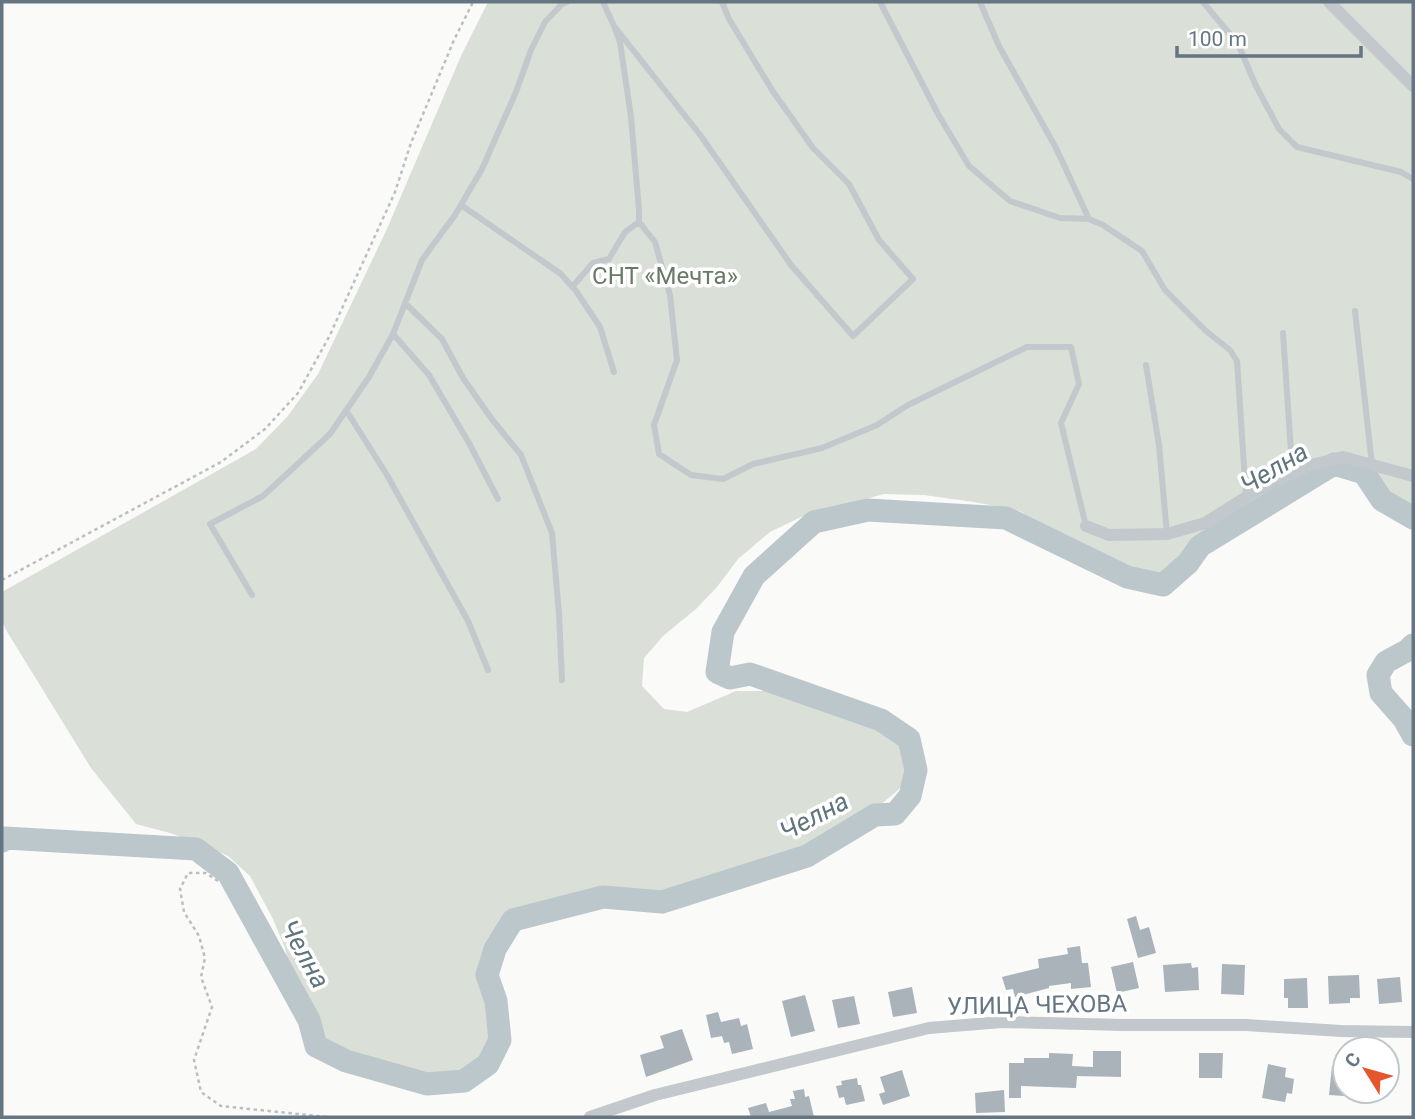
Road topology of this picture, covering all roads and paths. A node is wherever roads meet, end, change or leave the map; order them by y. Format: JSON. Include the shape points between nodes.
{"nodes":[{"id":1,"x":474,"y":2,"type":"edge"},
{"id":2,"x":566,"y":2,"type":"edge"},
{"id":3,"x":603,"y":2,"type":"edge"},
{"id":4,"x":722,"y":2,"type":"edge"},
{"id":5,"x":880,"y":2,"type":"edge"},
{"id":6,"x":980,"y":2,"type":"edge"},
{"id":7,"x":1203,"y":2,"type":"edge"},
{"id":8,"x":1329,"y":2,"type":"edge"},
{"id":9,"x":614,"y":26,"type":"junction"},
{"id":10,"x":1413,"y":86,"type":"edge"},
{"id":11,"x":1413,"y":179,"type":"edge"},
{"id":12,"x":461,"y":205,"type":"junction"},
{"id":13,"x":1089,"y":219,"type":"junction"},
{"id":14,"x":639,"y":222,"type":"junction"},
{"id":15,"x":572,"y":287,"type":"junction"},
{"id":16,"x":405,"y":303,"type":"junction"},
{"id":17,"x":1355,"y":311,"type":"dead end"},
{"id":18,"x":1283,"y":333,"type":"dead end"},
{"id":19,"x":393,"y":334,"type":"junction"},
{"id":20,"x":1146,"y":365,"type":"dead end"},
{"id":21,"x":614,"y":372,"type":"dead end"},
{"id":22,"x":346,"y":410,"type":"junction"},
{"id":23,"x":1371,"y":464,"type":"junction"},
{"id":24,"x":1300,"y":470,"type":"junction"},
{"id":25,"x":1413,"y":476,"type":"edge"},
{"id":26,"x":1246,"y":497,"type":"junction"},
{"id":27,"x":498,"y":499,"type":"dead end"},
{"id":28,"x":1086,"y":526,"type":"joint"},
{"id":29,"x":1167,"y":534,"type":"junction"},
{"id":30,"x":2,"y":580,"type":"edge"},
{"id":31,"x":252,"y":595,"type":"dead end"},
{"id":32,"x":488,"y":670,"type":"dead end"},
{"id":33,"x":562,"y":680,"type":"dead end"},
{"id":34,"x":218,"y":881,"type":"dead end"},
{"id":35,"x":1413,"y":1032,"type":"edge"},
{"id":36,"x":327,"y":1117,"type":"edge"},
{"id":37,"x":590,"y":1117,"type":"edge"}],
"edges":[{"from":1,"to":30,"type":"path","via":[[411,143],[395,192],[329,337],[298,393],[265,429],[221,462]]},
{"from":2,"to":12,"type":"lane","via":[[545,22],[482,169]]},
{"from":3,"to":9,"type":"lane"},
{"from":4,"to":9,"type":"lane","via":[[772,90],[813,148],[849,184],[879,240],[913,279],[853,336],[791,265],[701,136]]},
{"from":5,"to":13,"type":"lane","via":[[969,166],[1010,201],[1060,218]]},
{"from":6,"to":13,"type":"lane"},
{"from":7,"to":11,"type":"lane","via":[[1238,44],[1279,129],[1297,147],[1401,172]]},
{"from":8,"to":10,"type":"street"},
{"from":9,"to":14,"type":"lane","via":[[631,117]]},
{"from":12,"to":15,"type":"lane","via":[[561,274]]},
{"from":12,"to":16,"type":"lane","via":[[422,260]]},
{"from":13,"to":26,"type":"lane","via":[[1142,251],[1165,290],[1237,361]]},
{"from":14,"to":15,"type":"lane","via":[[625,232],[609,259],[593,263]]},
{"from":14,"to":28,"type":"lane","via":[[655,242],[670,295],[677,360],[654,425],[659,454],[691,475],[723,479],[753,464],[822,448],[877,425],[1027,347],[1071,347],[1079,384],[1061,423]]},
{"from":15,"to":21,"type":"lane","via":[[600,327]]},
{"from":16,"to":19,"type":"lane"},
{"from":16,"to":33,"type":"lane","via":[[442,339],[463,378],[521,456],[552,533]]},
{"from":17,"to":23,"type":"lane"},
{"from":18,"to":24,"type":"lane","via":[[1291,452]]},
{"from":19,"to":22,"type":"lane"},
{"from":19,"to":27,"type":"lane","via":[[429,375]]},
{"from":20,"to":29,"type":"lane"},
{"from":22,"to":31,"type":"lane","via":[[330,434],[263,496],[210,524]]},
{"from":22,"to":32,"type":"lane","via":[[468,621]]},
{"from":23,"to":24,"type":"street","via":[[1343,457]]},
{"from":23,"to":25,"type":"street"},
{"from":24,"to":26,"type":"street"},
{"from":26,"to":29,"type":"street","via":[[1205,523]]},
{"from":28,"to":29,"type":"street","via":[[1109,535]]},
{"from":34,"to":36,"type":"path","via":[[206,873],[188,873],[180,889],[184,912],[199,936],[205,958],[201,977],[212,1007],[194,1060],[201,1092],[222,1106]]},
{"from":35,"to":37,"type":"street","name":"УЛИЦА ЧЕХОВА","via":[[1002,1022],[929,1028],[656,1095]]}]}
